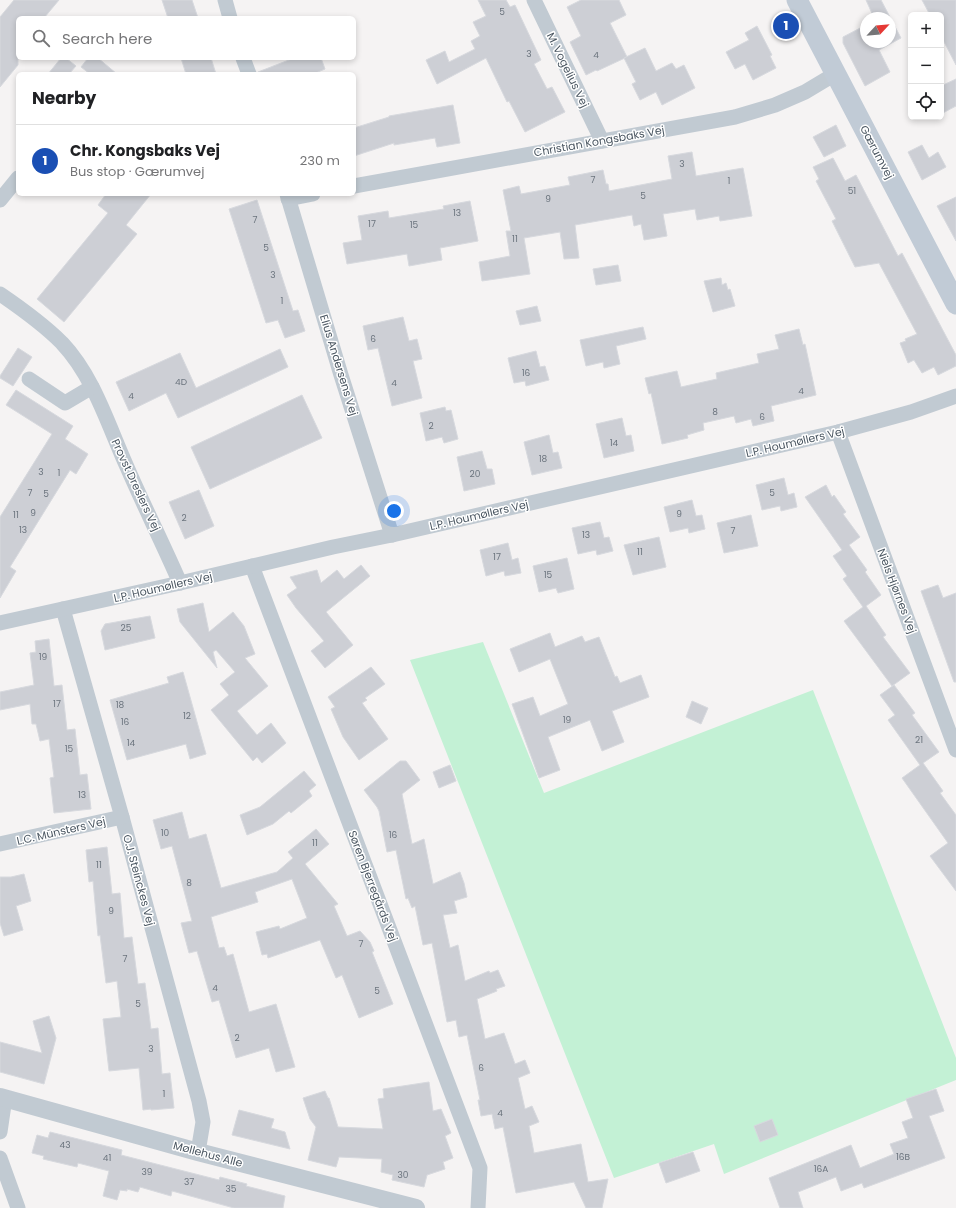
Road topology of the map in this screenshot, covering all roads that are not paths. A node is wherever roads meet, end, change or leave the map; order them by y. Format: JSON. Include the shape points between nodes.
{"nodes":[{"id":1,"x":225,"y":0,"type":"edge"},
{"id":2,"x":534,"y":0,"type":"edge"},
{"id":3,"x":797,"y":0,"type":"edge"},
{"id":4,"x":229,"y":16,"type":"edge"},
{"id":5,"x":244,"y":60,"type":"edge"},
{"id":6,"x":248,"y":72,"type":"edge"},
{"id":7,"x":835,"y":74,"type":"junction"},
{"id":8,"x":602,"y":140,"type":"junction"},
{"id":9,"x":16,"y":180,"type":"edge"},
{"id":10,"x":356,"y":186,"type":"edge"},
{"id":11,"x":288,"y":196,"type":"edge"},
{"id":12,"x":0,"y":200,"type":"edge"},
{"id":13,"x":0,"y":294,"type":"edge"},
{"id":14,"x":956,"y":304,"type":"edge"},
{"id":15,"x":29,"y":379,"type":"dead end"},
{"id":16,"x":92,"y":387,"type":"junction"},
{"id":17,"x":956,"y":396,"type":"edge"},
{"id":18,"x":838,"y":432,"type":"junction"},
{"id":19,"x":392,"y":535,"type":"junction"},
{"id":20,"x":252,"y":566,"type":"junction"},
{"id":21,"x":180,"y":583,"type":"junction"},
{"id":22,"x":64,"y":609,"type":"junction"},
{"id":23,"x":0,"y":623,"type":"edge"},
{"id":24,"x":956,"y":750,"type":"edge"},
{"id":25,"x":122,"y":817,"type":"junction"},
{"id":26,"x":0,"y":844,"type":"edge"},
{"id":27,"x":2,"y":1098,"type":"edge"},
{"id":28,"x":0,"y":1132,"type":"edge"},
{"id":29,"x":198,"y":1152,"type":"junction"},
{"id":30,"x":0,"y":1158,"type":"edge"},
{"id":31,"x":18,"y":1208,"type":"edge"},
{"id":32,"x":416,"y":1208,"type":"edge"},
{"id":33,"x":478,"y":1208,"type":"edge"}],
"edges":[{"from":1,"to":4,"type":"street"},
{"from":2,"to":8,"type":"street","name":"M. Vogelius Vej"},
{"from":3,"to":7,"type":"main road","name":"Gærumvej"},
{"from":5,"to":6,"type":"street"},
{"from":7,"to":8,"type":"street","name":"Christian Kongsbaks Vej","via":[[805,92],[775,105],[735,117]]},
{"from":7,"to":14,"type":"main road","name":"Gærumvej"},
{"from":8,"to":10,"type":"street","name":"Christian Kongsbaks Vej"},
{"from":9,"to":12,"type":"street"},
{"from":11,"to":19,"type":"street","name":"Elius Andersens Vej"},
{"from":13,"to":16,"type":"street","name":"Provst Dreslers Vej","via":[[31,315],[63,344],[81,367]]},
{"from":15,"to":16,"type":"street","via":[[65,403]]},
{"from":16,"to":21,"type":"street","name":"Provst Dreslers Vej"},
{"from":17,"to":18,"type":"street","name":"L.P. Houmøllers Vej","via":[[911,412]]},
{"from":18,"to":19,"type":"street","name":"L.P. Houmøllers Vej"},
{"from":18,"to":24,"type":"street","name":"Niels Hjørnes Vej"},
{"from":19,"to":20,"type":"street","name":"L.P. Houmøllers Vej"},
{"from":20,"to":21,"type":"street","name":"L.P. Houmøllers Vej"},
{"from":20,"to":33,"type":"street","name":"Søren Bjerregårds Vej","via":[[480,1168]]},
{"from":21,"to":22,"type":"street","name":"L.P. Houmøllers Vej"},
{"from":22,"to":23,"type":"street","name":"L.P. Houmøllers Vej"},
{"from":22,"to":25,"type":"street","name":"O.J. Steinckes Vej"},
{"from":25,"to":26,"type":"street","name":"L.C. Münsters Vej"},
{"from":25,"to":29,"type":"street","name":"O.J. Steinckes Vej","via":[[199,1101],[203,1122]]},
{"from":27,"to":28,"type":"street"},
{"from":27,"to":29,"type":"street","name":"Møllehus Alle"},
{"from":29,"to":32,"type":"street","name":"Møllehus Alle"},
{"from":30,"to":31,"type":"street"}]}
